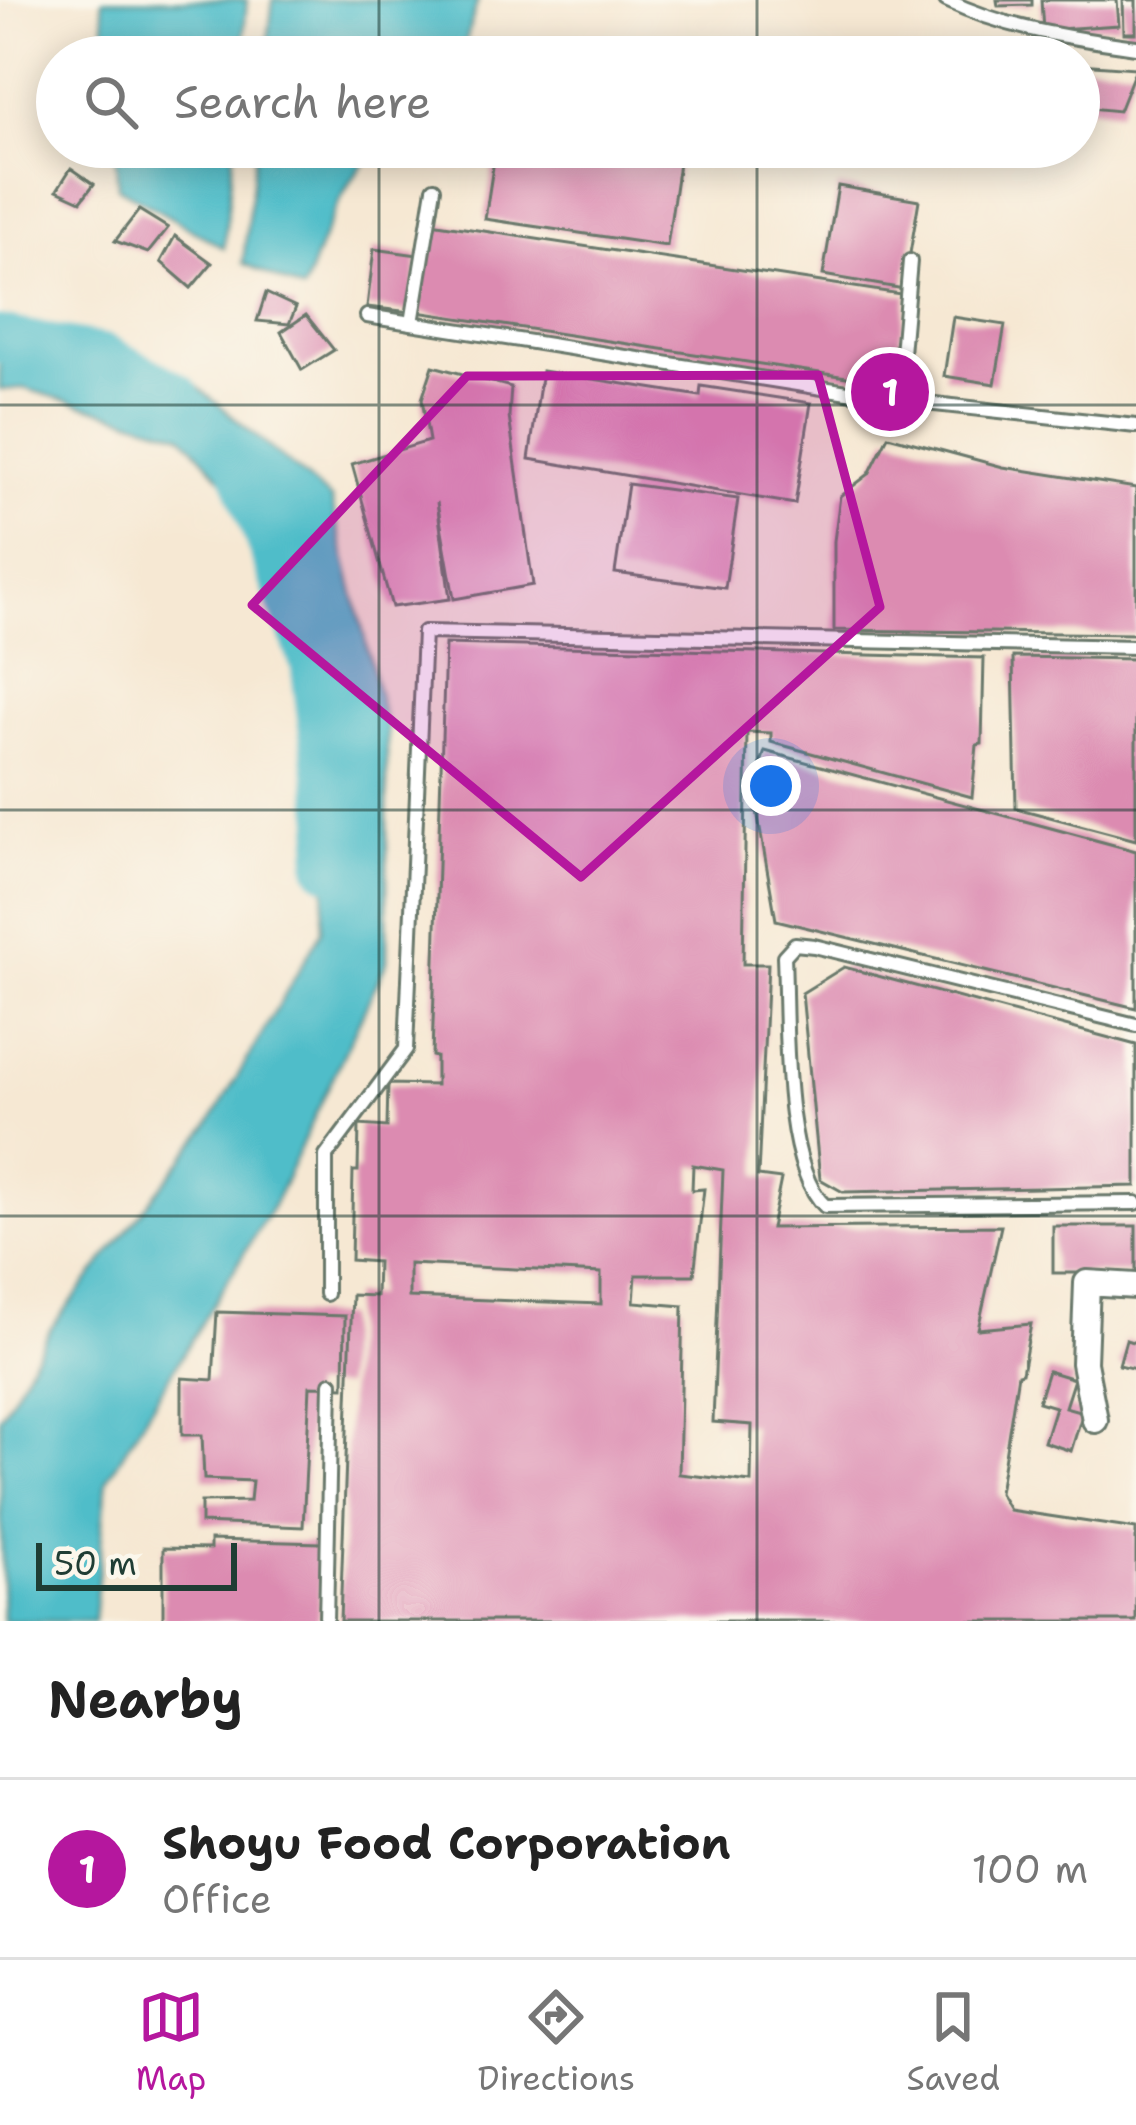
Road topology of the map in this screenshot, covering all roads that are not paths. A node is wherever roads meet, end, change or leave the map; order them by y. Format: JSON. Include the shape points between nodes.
{"nodes":[{"id":1,"x":946,"y":0,"type":"edge"},
{"id":2,"x":1054,"y":36,"type":"edge"},
{"id":3,"x":1100,"y":42,"type":"edge"},
{"id":4,"x":1136,"y":47,"type":"edge"},
{"id":5,"x":434,"y":188,"type":"dead end"},
{"id":6,"x":910,"y":260,"type":"dead end"},
{"id":7,"x":367,"y":316,"type":"dead end"},
{"id":8,"x":412,"y":323,"type":"junction"},
{"id":9,"x":898,"y":400,"type":"junction"},
{"id":10,"x":1136,"y":427,"type":"edge"},
{"id":11,"x":1136,"y":647,"type":"edge"},
{"id":12,"x":1136,"y":1025,"type":"edge"},
{"id":13,"x":1136,"y":1203,"type":"edge"},
{"id":14,"x":1136,"y":1286,"type":"edge"},
{"id":15,"x":326,"y":1294,"type":"dead end"},
{"id":16,"x":331,"y":1383,"type":"dead end"},
{"id":17,"x":1095,"y":1420,"type":"dead end"},
{"id":18,"x":326,"y":1621,"type":"edge"}],
"edges":[{"from":1,"to":2,"type":"lane"},
{"from":3,"to":4,"type":"lane"},
{"from":5,"to":8,"type":"lane"},
{"from":6,"to":9,"type":"lane"},
{"from":7,"to":8,"type":"lane"},
{"from":8,"to":9,"type":"lane"},
{"from":9,"to":10,"type":"lane"},
{"from":11,"to":15,"type":"lane","via":[[424,632],[406,1048],[326,1156]]},
{"from":12,"to":13,"type":"lane","via":[[814,946],[795,944],[784,956],[794,1136],[813,1195],[825,1206]]},
{"from":14,"to":17,"type":"street","via":[[1087,1283],[1084,1363]]},
{"from":16,"to":18,"type":"lane"}]}
